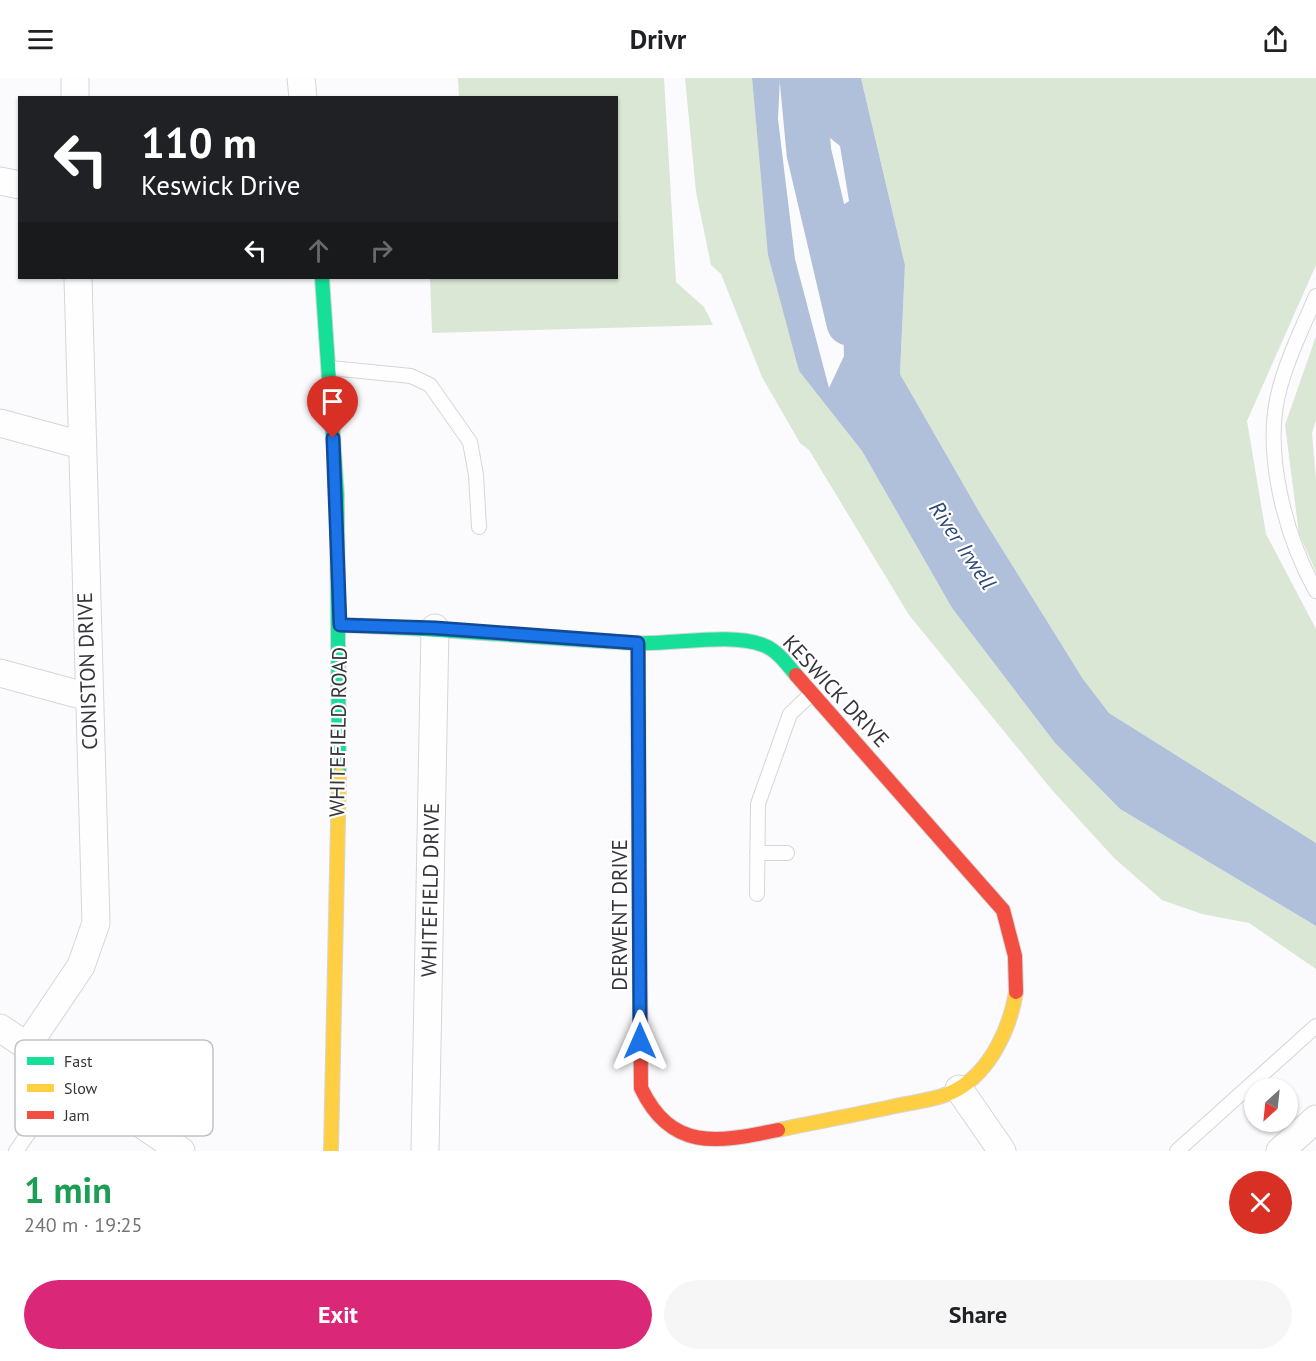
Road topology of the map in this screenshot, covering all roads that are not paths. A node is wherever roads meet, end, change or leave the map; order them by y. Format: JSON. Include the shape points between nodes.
{"nodes":[{"id":1,"x":75,"y":78,"type":"edge"},
{"id":2,"x":301,"y":78,"type":"edge"},
{"id":3,"x":75,"y":96,"type":"edge"},
{"id":4,"x":303,"y":96,"type":"edge"},
{"id":5,"x":0,"y":180,"type":"edge"},
{"id":6,"x":18,"y":184,"type":"edge"},
{"id":7,"x":78,"y":279,"type":"edge"},
{"id":8,"x":322,"y":279,"type":"edge"},
{"id":9,"x":1316,"y":296,"type":"edge"},
{"id":10,"x":331,"y":368,"type":"junction"},
{"id":11,"x":0,"y":423,"type":"edge"},
{"id":12,"x":81,"y":446,"type":"junction"},
{"id":13,"x":479,"y":527,"type":"dead end"},
{"id":14,"x":1316,"y":591,"type":"edge"},
{"id":15,"x":340,"y":625,"type":"junction"},
{"id":16,"x":435,"y":628,"type":"junction"},
{"id":17,"x":638,"y":643,"type":"junction"},
{"id":18,"x":0,"y":673,"type":"edge"},
{"id":19,"x":813,"y":691,"type":"junction"},
{"id":20,"x":88,"y":697,"type":"junction"},
{"id":21,"x":757,"y":853,"type":"junction"},
{"id":22,"x":787,"y":853,"type":"dead end"},
{"id":23,"x":758,"y":894,"type":"dead end"},
{"id":24,"x":1316,"y":1026,"type":"edge"},
{"id":25,"x":0,"y":1028,"type":"edge"},
{"id":26,"x":18,"y":1040,"type":"edge"},
{"id":27,"x":31,"y":1040,"type":"edge"},
{"id":28,"x":959,"y":1089,"type":"junction"},
{"id":29,"x":1316,"y":1119,"type":"edge"},
{"id":30,"x":26,"y":1136,"type":"edge"},
{"id":31,"x":159,"y":1136,"type":"edge"},
{"id":32,"x":16,"y":1151,"type":"edge"},
{"id":33,"x":181,"y":1151,"type":"edge"},
{"id":34,"x":331,"y":1151,"type":"edge"},
{"id":35,"x":425,"y":1151,"type":"edge"},
{"id":36,"x":1002,"y":1151,"type":"edge"},
{"id":37,"x":1177,"y":1151,"type":"edge"},
{"id":38,"x":1280,"y":1151,"type":"edge"}],
"edges":[{"from":1,"to":3,"type":"street"},
{"from":2,"to":4,"type":"street"},
{"from":5,"to":6,"type":"street"},
{"from":7,"to":12,"type":"street","name":"CONISTON DRIVE"},
{"from":8,"to":10,"type":"street","name":"WHITEFIELD ROAD"},
{"from":9,"to":14,"type":"lane","via":[[1287,363],[1275,424],[1282,501],[1295,550]]},
{"from":10,"to":13,"type":"lane","via":[[411,376],[430,385],[470,442]]},
{"from":10,"to":15,"type":"street","name":"WHITEFIELD ROAD"},
{"from":11,"to":12,"type":"street"},
{"from":12,"to":20,"type":"street","name":"CONISTON DRIVE"},
{"from":15,"to":16,"type":"street","name":"KESWICK DRIVE"},
{"from":15,"to":34,"type":"street","name":"WHITEFIELD ROAD"},
{"from":16,"to":17,"type":"street","name":"KESWICK DRIVE"},
{"from":16,"to":35,"type":"street","name":"WHITEFIELD DRIVE"},
{"from":17,"to":19,"type":"street","name":"KESWICK DRIVE","via":[[743,640],[764,645]]},
{"from":17,"to":28,"type":"street","name":"DERWENT DRIVE","via":[[641,1088],[656,1117],[688,1140],[716,1143],[930,1099]]},
{"from":18,"to":20,"type":"street"},
{"from":19,"to":21,"type":"lane","via":[[790,714],[762,792],[758,804]]},
{"from":19,"to":28,"type":"street","name":"KESWICK DRIVE","via":[[1003,910],[1017,974],[1010,1014],[992,1053]]},
{"from":20,"to":27,"type":"street","name":"CONISTON DRIVE","via":[[96,923],[81,966]]},
{"from":21,"to":22,"type":"lane"},
{"from":21,"to":23,"type":"lane"},
{"from":24,"to":37,"type":"lane"},
{"from":25,"to":26,"type":"street"},
{"from":28,"to":36,"type":"street"},
{"from":29,"to":38,"type":"street"},
{"from":30,"to":32,"type":"lane"},
{"from":31,"to":33,"type":"street"}]}
